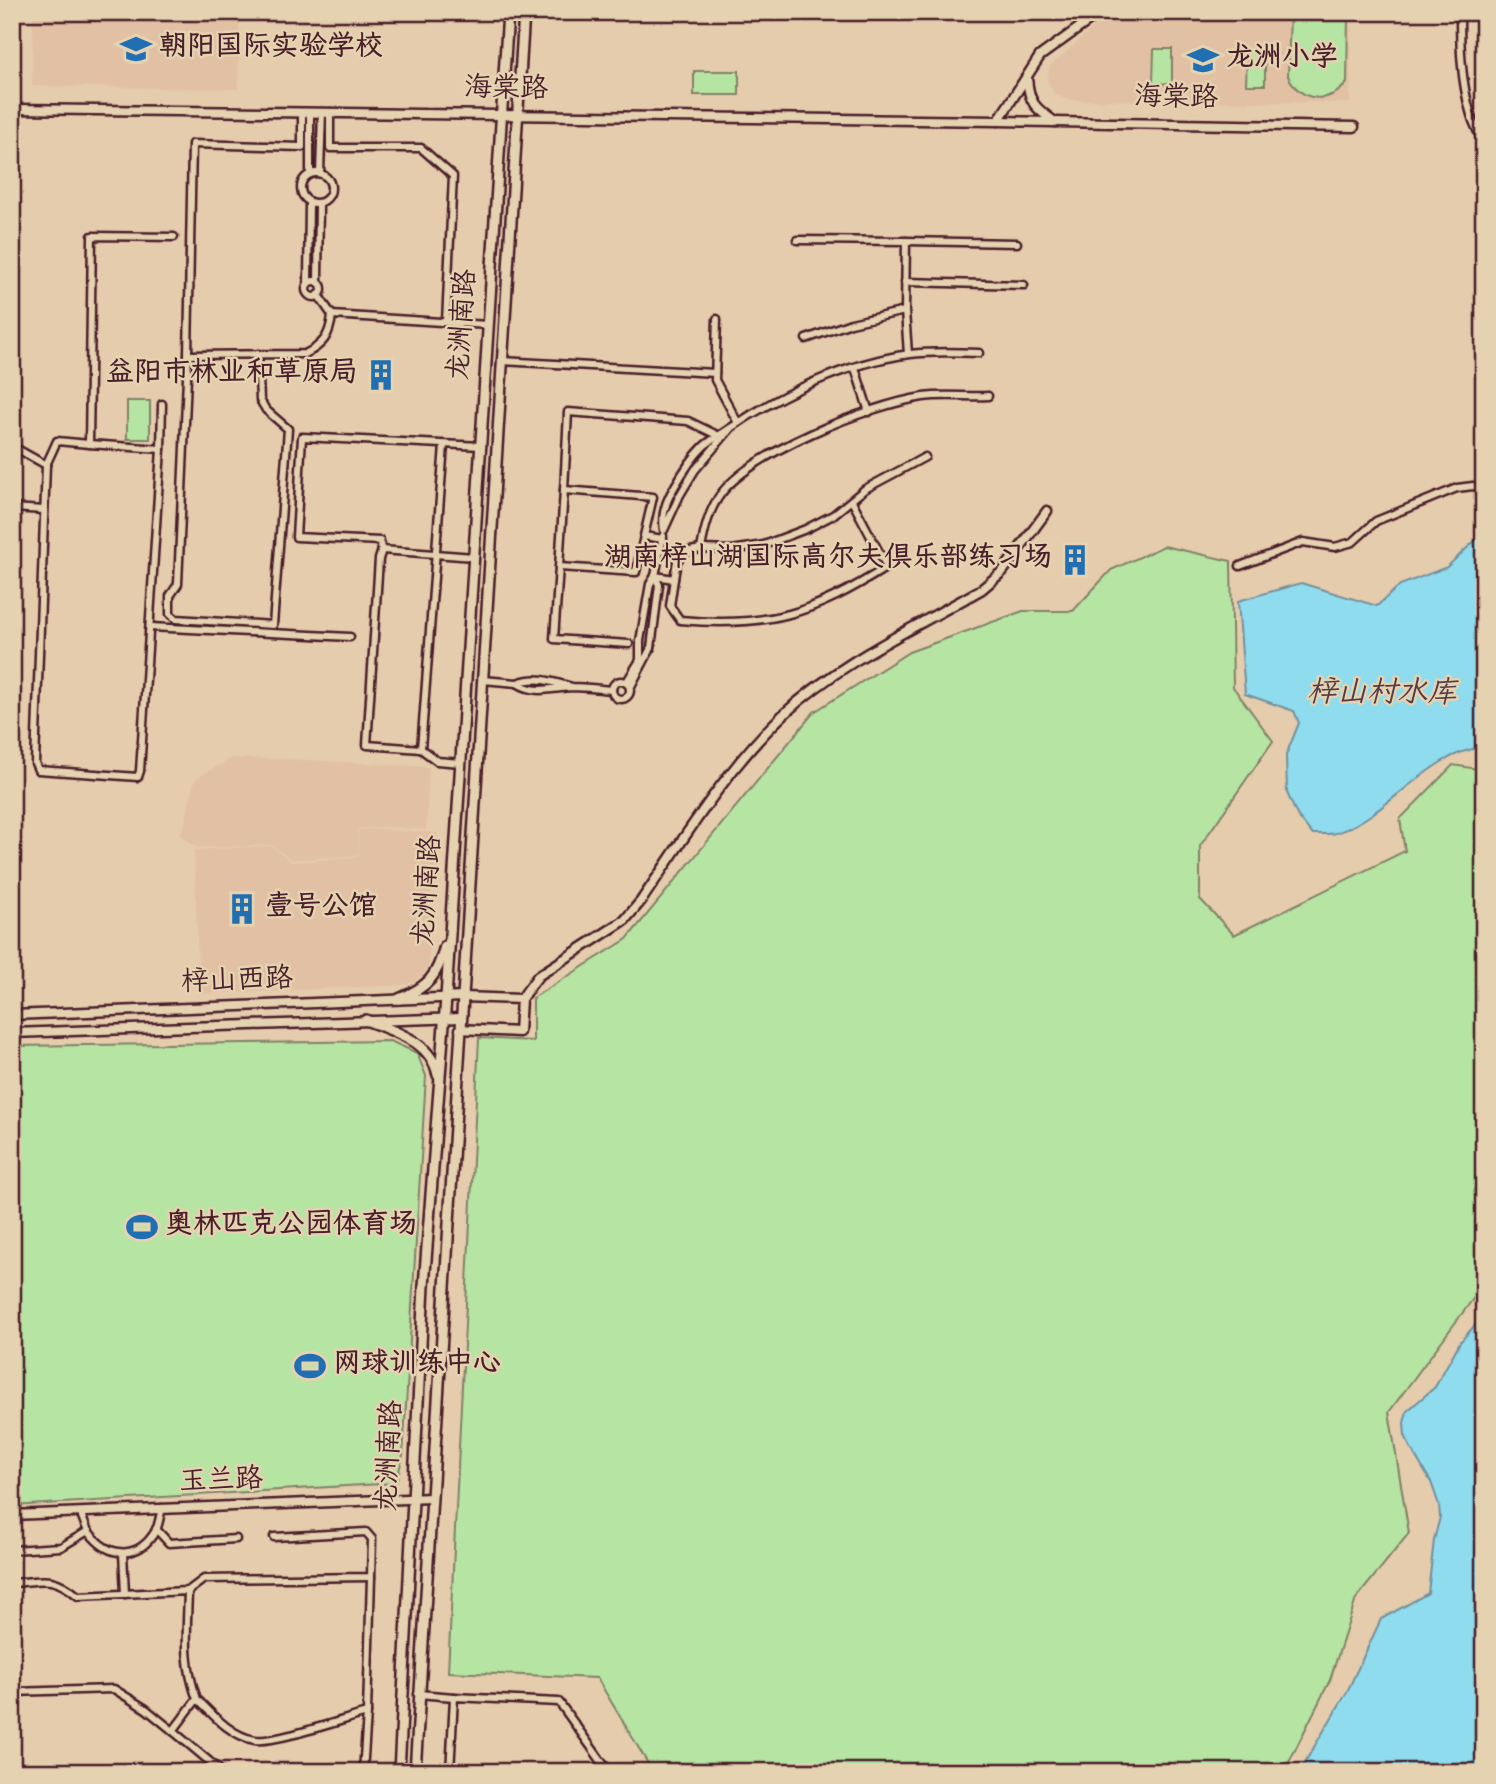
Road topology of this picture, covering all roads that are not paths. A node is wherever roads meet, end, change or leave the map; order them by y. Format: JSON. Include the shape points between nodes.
{"nodes":[{"id":1,"x":508,"y":12,"type":"edge"},
{"id":2,"x":524,"y":12,"type":"edge"},
{"id":3,"x":1101,"y":12,"type":"edge"},
{"id":4,"x":1460,"y":12,"type":"edge"},
{"id":5,"x":1027,"y":78,"type":"junction"},
{"id":6,"x":12,"y":109,"type":"edge"},
{"id":7,"x":306,"y":112,"type":"junction"},
{"id":8,"x":326,"y":112,"type":"junction"},
{"id":9,"x":501,"y":114,"type":"junction"},
{"id":10,"x":518,"y":114,"type":"junction"},
{"id":11,"x":998,"y":121,"type":"junction"},
{"id":12,"x":1055,"y":122,"type":"junction"},
{"id":13,"x":1354,"y":127,"type":"dead end"},
{"id":14,"x":1484,"y":146,"type":"edge"},
{"id":15,"x":302,"y":147,"type":"junction"},
{"id":16,"x":310,"y":147,"type":"junction"},
{"id":17,"x":321,"y":147,"type":"junction"},
{"id":18,"x":330,"y":148,"type":"junction"},
{"id":19,"x":310,"y":173,"type":"junction"},
{"id":20,"x":320,"y":173,"type":"junction"},
{"id":21,"x":309,"y":202,"type":"junction"},
{"id":22,"x":319,"y":203,"type":"junction"},
{"id":23,"x":174,"y":237,"type":"dead end"},
{"id":24,"x":797,"y":240,"type":"dead end"},
{"id":25,"x":906,"y":241,"type":"junction"},
{"id":26,"x":1017,"y":243,"type":"dead end"},
{"id":27,"x":318,"y":282,"type":"junction"},
{"id":28,"x":905,"y":282,"type":"junction"},
{"id":29,"x":308,"y":283,"type":"junction"},
{"id":30,"x":1024,"y":285,"type":"dead end"},
{"id":31,"x":318,"y":295,"type":"junction"},
{"id":32,"x":905,"y":312,"type":"junction"},
{"id":33,"x":332,"y":315,"type":"junction"},
{"id":34,"x":717,"y":319,"type":"dead end"},
{"id":35,"x":446,"y":322,"type":"junction"},
{"id":36,"x":488,"y":325,"type":"junction"},
{"id":37,"x":806,"y":338,"type":"dead end"},
{"id":38,"x":979,"y":353,"type":"dead end"},
{"id":39,"x":258,"y":354,"type":"junction"},
{"id":40,"x":908,"y":354,"type":"junction"},
{"id":41,"x":188,"y":355,"type":"junction"},
{"id":42,"x":502,"y":361,"type":"junction"},
{"id":43,"x":855,"y":368,"type":"junction"},
{"id":44,"x":715,"y":373,"type":"junction"},
{"id":45,"x":988,"y":397,"type":"dead end"},
{"id":46,"x":162,"y":404,"type":"dead end"},
{"id":47,"x":869,"y":412,"type":"junction"},
{"id":48,"x":738,"y":423,"type":"junction"},
{"id":49,"x":731,"y":428,"type":"junction"},
{"id":50,"x":719,"y":436,"type":"junction"},
{"id":51,"x":89,"y":444,"type":"junction"},
{"id":52,"x":444,"y":445,"type":"junction"},
{"id":53,"x":12,"y":446,"type":"edge"},
{"id":54,"x":481,"y":446,"type":"junction"},
{"id":55,"x":161,"y":449,"type":"junction"},
{"id":56,"x":925,"y":457,"type":"dead end"},
{"id":57,"x":46,"y":465,"type":"junction"},
{"id":58,"x":1484,"y":488,"type":"edge"},
{"id":59,"x":564,"y":490,"type":"junction"},
{"id":60,"x":852,"y":500,"type":"junction"},
{"id":61,"x":12,"y":508,"type":"edge"},
{"id":62,"x":44,"y":510,"type":"junction"},
{"id":63,"x":1047,"y":511,"type":"dead end"},
{"id":64,"x":664,"y":530,"type":"junction"},
{"id":65,"x":644,"y":536,"type":"junction"},
{"id":66,"x":663,"y":539,"type":"junction"},
{"id":67,"x":701,"y":549,"type":"junction"},
{"id":68,"x":382,"y":550,"type":"junction"},
{"id":69,"x":436,"y":554,"type":"junction"},
{"id":70,"x":474,"y":557,"type":"junction"},
{"id":71,"x":1240,"y":566,"type":"dead end"},
{"id":72,"x":559,"y":567,"type":"junction"},
{"id":73,"x":655,"y":576,"type":"junction"},
{"id":74,"x":674,"y":579,"type":"junction"},
{"id":75,"x":150,"y":627,"type":"junction"},
{"id":76,"x":350,"y":638,"type":"dead end"},
{"id":77,"x":629,"y":644,"type":"dead end"},
{"id":78,"x":483,"y":680,"type":"junction"},
{"id":79,"x":517,"y":683,"type":"junction"},
{"id":80,"x":628,"y":685,"type":"junction"},
{"id":81,"x":572,"y":687,"type":"junction"},
{"id":82,"x":612,"y":690,"type":"junction"},
{"id":83,"x":421,"y":749,"type":"junction"},
{"id":84,"x":461,"y":763,"type":"junction"},
{"id":85,"x":451,"y":924,"type":"junction"},
{"id":86,"x":463,"y":997,"type":"junction"},
{"id":87,"x":446,"y":998,"type":"junction"},
{"id":88,"x":399,"y":999,"type":"junction"},
{"id":89,"x":521,"y":999,"type":"junction"},
{"id":90,"x":12,"y":1015,"type":"edge"},
{"id":91,"x":444,"y":1017,"type":"junction"},
{"id":92,"x":461,"y":1018,"type":"junction"},
{"id":93,"x":366,"y":1020,"type":"junction"},
{"id":94,"x":460,"y":1029,"type":"junction"},
{"id":95,"x":12,"y":1033,"type":"edge"},
{"id":96,"x":440,"y":1083,"type":"junction"},
{"id":97,"x":412,"y":1497,"type":"junction"},
{"id":98,"x":431,"y":1498,"type":"junction"},
{"id":99,"x":162,"y":1508,"type":"junction"},
{"id":100,"x":80,"y":1512,"type":"junction"},
{"id":101,"x":12,"y":1515,"type":"edge"},
{"id":102,"x":156,"y":1529,"type":"junction"},
{"id":103,"x":88,"y":1531,"type":"junction"},
{"id":104,"x":274,"y":1537,"type":"dead end"},
{"id":105,"x":236,"y":1539,"type":"dead end"},
{"id":106,"x":12,"y":1550,"type":"edge"},
{"id":107,"x":123,"y":1553,"type":"junction"},
{"id":108,"x":371,"y":1577,"type":"junction"},
{"id":109,"x":12,"y":1583,"type":"edge"},
{"id":110,"x":188,"y":1591,"type":"junction"},
{"id":111,"x":125,"y":1594,"type":"junction"},
{"id":112,"x":12,"y":1692,"type":"edge"},
{"id":113,"x":418,"y":1694,"type":"junction"},
{"id":114,"x":454,"y":1697,"type":"junction"},
{"id":115,"x":197,"y":1699,"type":"junction"},
{"id":116,"x":367,"y":1713,"type":"junction"},
{"id":117,"x":173,"y":1731,"type":"junction"},
{"id":118,"x":222,"y":1772,"type":"edge"},
{"id":119,"x":363,"y":1772,"type":"edge"},
{"id":120,"x":399,"y":1772,"type":"edge"},
{"id":121,"x":415,"y":1772,"type":"edge"},
{"id":122,"x":450,"y":1772,"type":"edge"},
{"id":123,"x":609,"y":1772,"type":"edge"}],
"edges":[{"from":1,"to":9,"type":"main road","name":"龙洲南路"},
{"from":2,"to":10,"type":"main road","name":"龙洲南路"},
{"from":3,"to":5,"type":"street","via":[[1040,56]]},
{"from":4,"to":14,"type":"street","via":[[1464,88]]},
{"from":5,"to":11,"type":"street"},
{"from":5,"to":12,"type":"street","via":[[1028,95],[1037,110]]},
{"from":6,"to":7,"type":"street","name":"海棠路"},
{"from":7,"to":8,"type":"street","name":"海棠路"},
{"from":7,"to":15,"type":"street"},
{"from":7,"to":16,"type":"street"},
{"from":8,"to":9,"type":"street","name":"海棠路"},
{"from":8,"to":17,"type":"street"},
{"from":8,"to":18,"type":"street"},
{"from":9,"to":10,"type":"street","name":"海棠路"},
{"from":9,"to":36,"type":"main road","name":"龙洲南路"},
{"from":10,"to":11,"type":"street","name":"海棠路"},
{"from":10,"to":42,"type":"main road","name":"龙洲南路"},
{"from":11,"to":12,"type":"street","name":"海棠路"},
{"from":12,"to":13,"type":"street","name":"海棠路"},
{"from":15,"to":16,"type":"street"},
{"from":15,"to":41,"type":"street","via":[[192,144]]},
{"from":16,"to":17,"type":"street"},
{"from":16,"to":19,"type":"street"},
{"from":17,"to":18,"type":"street"},
{"from":17,"to":20,"type":"street"},
{"from":18,"to":35,"type":"street","via":[[421,148],[453,176]]},
{"from":19,"to":20,"type":"street"},
{"from":19,"to":21,"type":"street","via":[[300,185]]},
{"from":20,"to":22,"type":"street","via":[[331,188]]},
{"from":21,"to":22,"type":"street"},
{"from":21,"to":29,"type":"street"},
{"from":22,"to":27,"type":"street"},
{"from":23,"to":51,"type":"street","via":[[92,236]]},
{"from":24,"to":25,"type":"street"},
{"from":25,"to":26,"type":"street"},
{"from":25,"to":28,"type":"street"},
{"from":27,"to":29,"type":"street"},
{"from":27,"to":31,"type":"street","via":[[322,289]]},
{"from":28,"to":30,"type":"street"},
{"from":28,"to":32,"type":"street"},
{"from":29,"to":31,"type":"street","via":[[309,295]]},
{"from":31,"to":33,"type":"street"},
{"from":32,"to":37,"type":"street"},
{"from":32,"to":40,"type":"street"},
{"from":33,"to":35,"type":"street"},
{"from":33,"to":39,"type":"street","via":[[327,338],[305,354]]},
{"from":34,"to":44,"type":"street"},
{"from":35,"to":36,"type":"street"},
{"from":36,"to":54,"type":"main road","name":"龙洲南路"},
{"from":38,"to":40,"type":"street"},
{"from":39,"to":41,"type":"street"},
{"from":39,"to":41,"type":"street","via":[[260,400],[288,429],[273,625],[176,619],[170,614],[170,596],[178,584]]},
{"from":40,"to":43,"type":"street"},
{"from":42,"to":44,"type":"street"},
{"from":42,"to":78,"type":"main road","name":"龙洲南路"},
{"from":43,"to":47,"type":"street"},
{"from":43,"to":48,"type":"street","via":[[786,395]]},
{"from":44,"to":48,"type":"street"},
{"from":45,"to":47,"type":"street","via":[[923,397]]},
{"from":46,"to":55,"type":"street"},
{"from":47,"to":67,"type":"street","via":[[764,457],[741,474],[718,497]]},
{"from":48,"to":49,"type":"street"},
{"from":49,"to":50,"type":"street"},
{"from":49,"to":64,"type":"street","via":[[695,470]]},
{"from":50,"to":59,"type":"street","via":[[688,421],[568,412]]},
{"from":50,"to":64,"type":"street","via":[[686,466],[662,517]]},
{"from":51,"to":55,"type":"street"},
{"from":51,"to":57,"type":"street","via":[[57,442]]},
{"from":52,"to":54,"type":"street"},
{"from":52,"to":68,"type":"street","via":[[302,437],[296,537],[380,541]]},
{"from":52,"to":69,"type":"street"},
{"from":53,"to":57,"type":"street"},
{"from":54,"to":70,"type":"main road","name":"龙洲南路"},
{"from":55,"to":75,"type":"street"},
{"from":56,"to":60,"type":"street"},
{"from":57,"to":62,"type":"street"},
{"from":58,"to":71,"type":"street","via":[[1457,488],[1376,522],[1353,542],[1335,547],[1303,542]]},
{"from":59,"to":65,"type":"street","via":[[653,497]]},
{"from":59,"to":72,"type":"street"},
{"from":60,"to":67,"type":"street","via":[[824,520],[776,541],[732,550]]},
{"from":60,"to":74,"type":"street","via":[[887,567],[848,592],[807,610],[765,620],[713,623],[680,620],[670,606]]},
{"from":61,"to":62,"type":"street"},
{"from":62,"to":75,"type":"street","via":[[38,770],[138,777]]},
{"from":63,"to":89,"type":"street","via":[[1003,571],[982,589],[822,683],[785,713],[729,776],[625,920],[538,976]]},
{"from":64,"to":66,"type":"street"},
{"from":65,"to":66,"type":"street"},
{"from":65,"to":72,"type":"street","via":[[636,572]]},
{"from":66,"to":73,"type":"street"},
{"from":67,"to":74,"type":"street","via":[[685,552],[677,561]]},
{"from":68,"to":69,"type":"street"},
{"from":68,"to":83,"type":"street","via":[[367,745]]},
{"from":69,"to":70,"type":"street"},
{"from":69,"to":83,"type":"street"},
{"from":70,"to":84,"type":"main road","name":"龙洲南路"},
{"from":72,"to":77,"type":"street","via":[[554,639]]},
{"from":73,"to":74,"type":"street"},
{"from":73,"to":80,"type":"street","via":[[650,584],[640,660]]},
{"from":73,"to":80,"type":"street","via":[[659,585],[651,648]]},
{"from":75,"to":76,"type":"street"},
{"from":78,"to":79,"type":"street"},
{"from":78,"to":86,"type":"main road","name":"龙洲南路"},
{"from":79,"to":81,"type":"street","via":[[547,691]]},
{"from":79,"to":81,"type":"street","via":[[528,678]]},
{"from":80,"to":82,"type":"street","via":[[617,682]]},
{"from":80,"to":82,"type":"street","via":[[629,694],[622,699]]},
{"from":81,"to":82,"type":"street"},
{"from":83,"to":84,"type":"street","via":[[437,761]]},
{"from":84,"to":85,"type":"main road","name":"龙洲南路"},
{"from":85,"to":87,"type":"main road","name":"龙洲南路"},
{"from":85,"to":88,"type":"main road","via":[[432,981]]},
{"from":86,"to":87,"type":"street","name":"梓山西路"},
{"from":86,"to":89,"type":"street","name":"梓山西路"},
{"from":86,"to":92,"type":"main road","name":"龙洲南路"},
{"from":87,"to":88,"type":"street","name":"梓山西路"},
{"from":87,"to":91,"type":"main road","name":"龙洲南路"},
{"from":88,"to":90,"type":"street","name":"梓山西路"},
{"from":89,"to":94,"type":"street","via":[[519,1032]]},
{"from":91,"to":92,"type":"street","name":"梓山西路"},
{"from":91,"to":93,"type":"street","name":"梓山西路"},
{"from":91,"to":96,"type":"main road","name":"龙洲南路"},
{"from":92,"to":94,"type":"main road","name":"龙洲南路"},
{"from":93,"to":95,"type":"street","name":"梓山西路"},
{"from":93,"to":96,"type":"main road","via":[[424,1047]]},
{"from":94,"to":98,"type":"main road","name":"龙洲南路"},
{"from":96,"to":97,"type":"main road","name":"龙洲南路"},
{"from":97,"to":98,"type":"street","name":"玉兰路"},
{"from":97,"to":99,"type":"street","name":"玉兰路"},
{"from":97,"to":120,"type":"main road","name":"龙洲南路"},
{"from":98,"to":113,"type":"main road","name":"龙洲南路"},
{"from":99,"to":100,"type":"street","name":"玉兰路"},
{"from":99,"to":102,"type":"street"},
{"from":100,"to":101,"type":"street","name":"玉兰路"},
{"from":100,"to":103,"type":"street"},
{"from":102,"to":105,"type":"street","via":[[169,1543]]},
{"from":102,"to":107,"type":"street","via":[[137,1550]]},
{"from":103,"to":106,"type":"street","via":[[61,1547]]},
{"from":103,"to":107,"type":"street","via":[[111,1551]]},
{"from":104,"to":108,"type":"street","via":[[366,1532],[372,1539]]},
{"from":107,"to":111,"type":"street"},
{"from":108,"to":110,"type":"street","via":[[204,1579]]},
{"from":108,"to":116,"type":"street"},
{"from":109,"to":111,"type":"street","via":[[62,1582],[78,1596]]},
{"from":110,"to":111,"type":"street"},
{"from":110,"to":115,"type":"street","via":[[187,1661]]},
{"from":112,"to":117,"type":"street","via":[[114,1689]]},
{"from":113,"to":114,"type":"street"},
{"from":113,"to":121,"type":"main road","name":"龙洲南路"},
{"from":114,"to":122,"type":"street"},
{"from":114,"to":123,"type":"street","via":[[559,1702]]},
{"from":115,"to":116,"type":"street","via":[[220,1721],[255,1740]]},
{"from":115,"to":117,"type":"street"},
{"from":116,"to":119,"type":"street"},
{"from":117,"to":118,"type":"street"}]}
